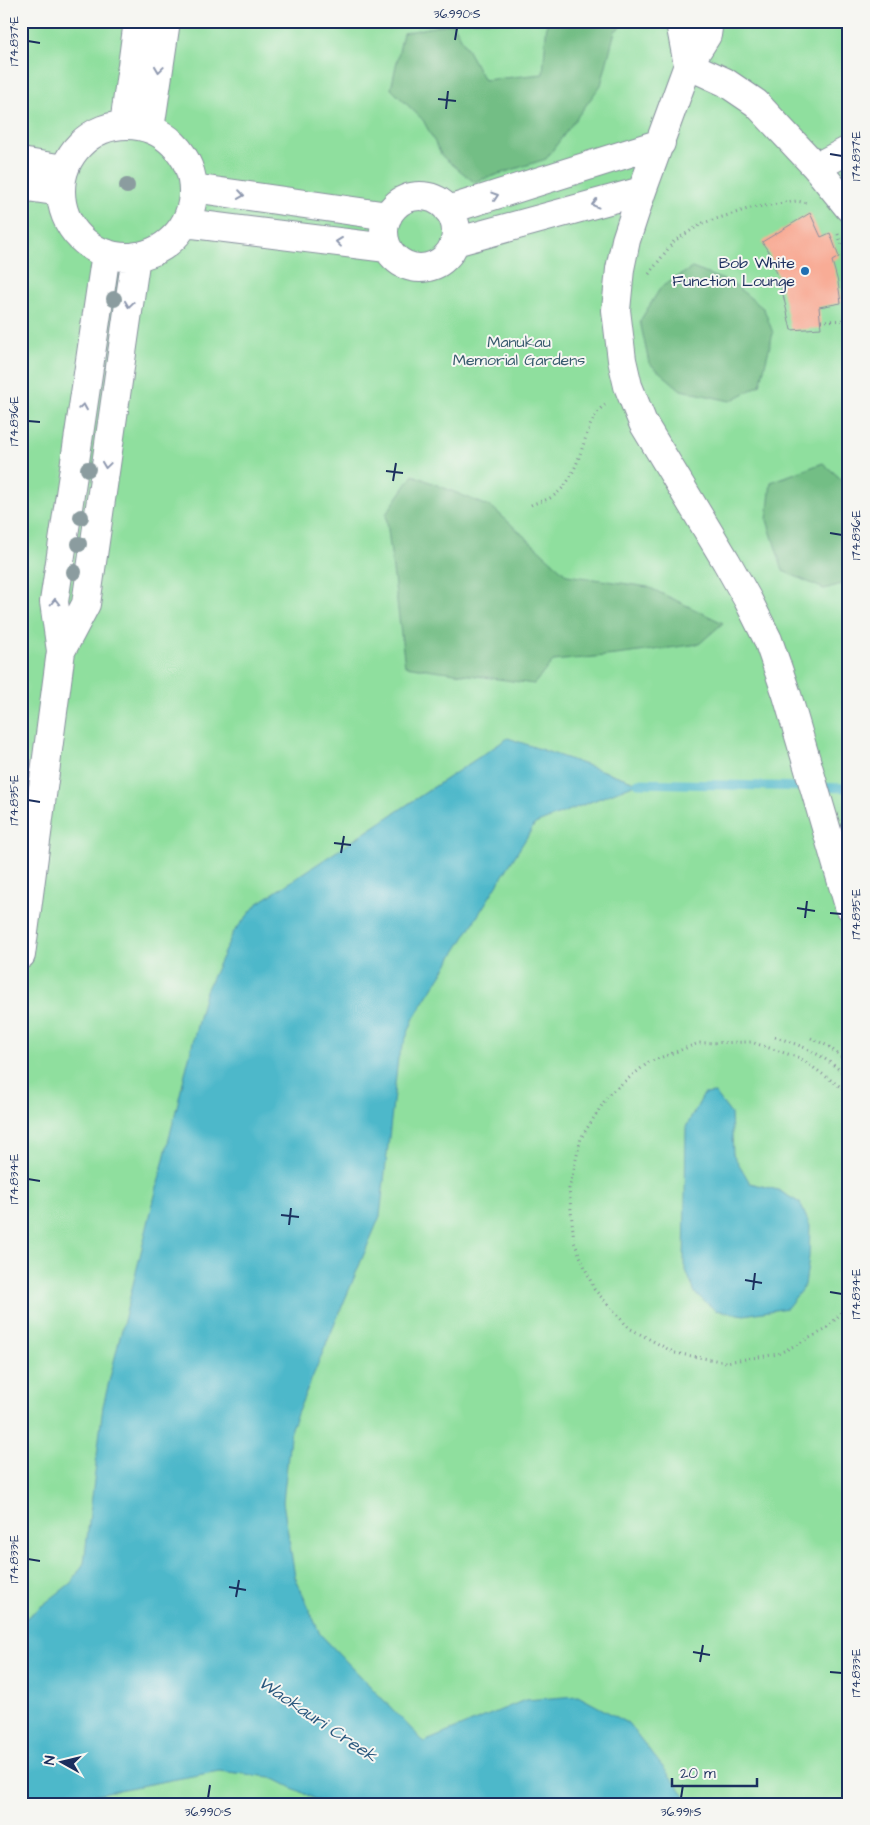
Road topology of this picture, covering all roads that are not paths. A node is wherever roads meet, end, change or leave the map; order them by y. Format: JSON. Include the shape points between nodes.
{"nodes":[{"id":1,"x":138,"y":21,"type":"edge"},
{"id":2,"x":166,"y":21,"type":"edge"},
{"id":3,"x":681,"y":21,"type":"edge"},
{"id":4,"x":709,"y":21,"type":"edge"},
{"id":5,"x":688,"y":65,"type":"junction"},
{"id":6,"x":137,"y":126,"type":"junction"},
{"id":7,"x":661,"y":143,"type":"junction"},
{"id":8,"x":849,"y":150,"type":"edge"},
{"id":9,"x":21,"y":162,"type":"edge"},
{"id":10,"x":816,"y":167,"type":"junction"},
{"id":11,"x":63,"y":181,"type":"junction"},
{"id":12,"x":21,"y":186,"type":"edge"},
{"id":13,"x":193,"y":188,"type":"junction"},
{"id":14,"x":642,"y":191,"type":"junction"},
{"id":15,"x":448,"y":210,"type":"junction"},
{"id":16,"x":388,"y":216,"type":"junction"},
{"id":17,"x":842,"y":217,"type":"edge"},
{"id":18,"x":185,"y":223,"type":"junction"},
{"id":19,"x":455,"y":242,"type":"junction"},
{"id":20,"x":387,"y":248,"type":"junction"},
{"id":21,"x":106,"y":253,"type":"junction"},
{"id":22,"x":136,"y":256,"type":"junction"},
{"id":23,"x":61,"y":651,"type":"junction"},
{"id":24,"x":848,"y":905,"type":"edge"},
{"id":25,"x":21,"y":955,"type":"edge"}],
"edges":[{"from":1,"to":6,"type":"lane"},
{"from":2,"to":6,"type":"lane","one_way":true},
{"from":3,"to":5,"type":"lane"},
{"from":4,"to":5,"type":"lane","via":[[707,34]]},
{"from":5,"to":7,"type":"lane"},
{"from":5,"to":10,"type":"lane","via":[[725,82],[756,103]]},
{"from":6,"to":11,"type":"lane","via":[[105,128],[87,138],[74,152]]},
{"from":6,"to":13,"type":"lane","via":[[167,138],[180,151],[189,169]]},
{"from":7,"to":14,"type":"lane"},
{"from":15,"to":7,"type":"lane","one_way":true},
{"from":8,"to":10,"type":"lane"},
{"from":9,"to":11,"type":"lane"},
{"from":10,"to":17,"type":"lane"},
{"from":11,"to":12,"type":"lane"},
{"from":11,"to":21,"type":"lane","via":[[63,208],[70,223],[91,247]]},
{"from":13,"to":16,"type":"lane","one_way":true},
{"from":13,"to":18,"type":"lane"},
{"from":14,"to":19,"type":"lane","one_way":true},
{"from":14,"to":24,"type":"lane","via":[[626,240],[616,310],[628,386],[652,440],[748,600],[768,640]]},
{"from":15,"to":16,"type":"lane","via":[[440,202],[417,196],[405,199]]},
{"from":15,"to":19,"type":"lane","via":[[454,220]]},
{"from":16,"to":20,"type":"lane","via":[[384,237]]},
{"from":20,"to":18,"type":"lane","one_way":true},
{"from":18,"to":22,"type":"lane","via":[[172,239],[156,250]]},
{"from":19,"to":20,"type":"lane","via":[[442,260],[422,268],[401,263]]},
{"from":21,"to":22,"type":"lane"},
{"from":23,"to":21,"type":"lane","one_way":true,"via":[[54,602]]},
{"from":22,"to":23,"type":"lane","one_way":true,"via":[[86,604]]},
{"from":23,"to":25,"type":"lane"}]}
